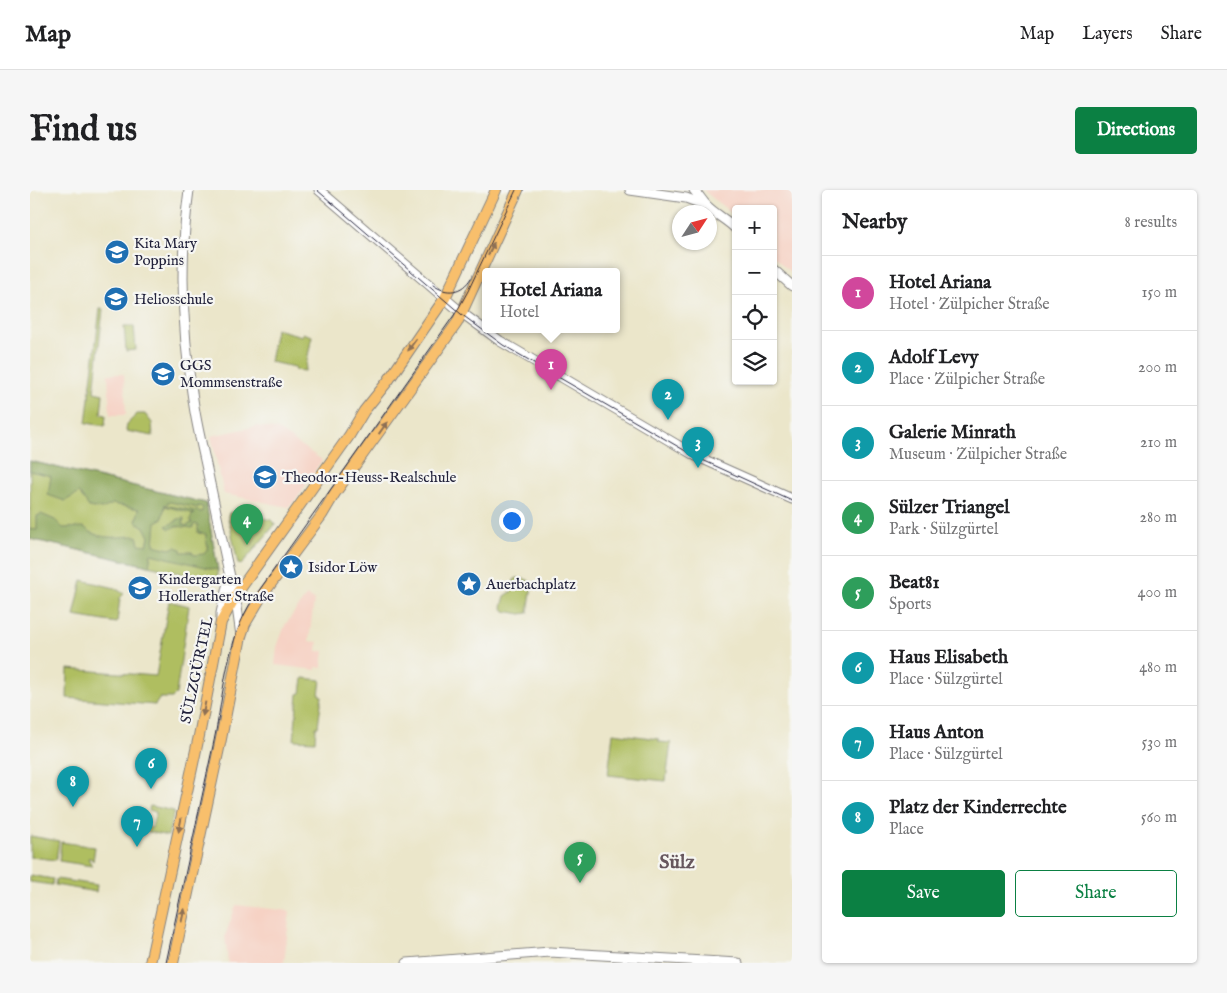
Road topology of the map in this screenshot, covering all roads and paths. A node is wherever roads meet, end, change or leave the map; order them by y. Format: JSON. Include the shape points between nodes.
{"nodes":[{"id":1,"x":189,"y":190,"type":"edge"},
{"id":2,"x":319,"y":190,"type":"edge"},
{"id":3,"x":496,"y":190,"type":"edge"},
{"id":4,"x":518,"y":190,"type":"edge"},
{"id":5,"x":630,"y":190,"type":"edge"},
{"id":6,"x":694,"y":190,"type":"edge"},
{"id":7,"x":673,"y":193,"type":"edge"},
{"id":8,"x":705,"y":205,"type":"joint"},
{"id":9,"x":718,"y":215,"type":"joint"},
{"id":10,"x":732,"y":225,"type":"edge"},
{"id":11,"x":732,"y":231,"type":"edge"},
{"id":12,"x":482,"y":268,"type":"edge"},
{"id":13,"x":482,"y":269,"type":"edge"},
{"id":14,"x":777,"y":273,"type":"edge"},
{"id":15,"x":792,"y":286,"type":"edge"},
{"id":16,"x":445,"y":298,"type":"junction"},
{"id":17,"x":462,"y":313,"type":"junction"},
{"id":18,"x":482,"y":329,"type":"edge"},
{"id":19,"x":489,"y":333,"type":"edge"},
{"id":20,"x":792,"y":499,"type":"edge"},
{"id":21,"x":230,"y":577,"type":"junction"},
{"id":22,"x":246,"y":582,"type":"junction"},
{"id":23,"x":234,"y":597,"type":"junction"},
{"id":24,"x":237,"y":616,"type":"junction"},
{"id":25,"x":223,"y":618,"type":"junction"},
{"id":26,"x":241,"y":636,"type":"junction"},
{"id":27,"x":582,"y":953,"type":"junction"},
{"id":28,"x":150,"y":963,"type":"edge"},
{"id":29,"x":173,"y":963,"type":"edge"},
{"id":30,"x":407,"y":963,"type":"edge"},
{"id":31,"x":583,"y":963,"type":"edge"},
{"id":32,"x":738,"y":963,"type":"edge"}],
"edges":[{"from":1,"to":21,"type":"street","via":[[184,239],[185,334],[194,407]]},
{"from":2,"to":16,"type":"street"},
{"from":3,"to":16,"type":"main road","name":"SÜLZGÜRTEL"},
{"from":12,"to":4,"type":"main road","one_way":true},
{"from":5,"to":7,"type":"street"},
{"from":6,"to":8,"type":"street"},
{"from":7,"to":8,"type":"street"},
{"from":9,"to":10,"type":"street"},
{"from":9,"to":11,"type":"street"},
{"from":17,"to":13,"type":"main road","one_way":true},
{"from":14,"to":15,"type":"street"},
{"from":16,"to":17,"type":"street"},
{"from":16,"to":22,"type":"main road","name":"SÜLZGÜRTEL","one_way":true},
{"from":17,"to":18,"type":"street"},
{"from":26,"to":17,"type":"main road","one_way":true,"via":[[265,591]]},
{"from":19,"to":20,"type":"street","via":[[696,456]]},
{"from":21,"to":22,"type":"street","via":[[235,583]]},
{"from":21,"to":23,"type":"street"},
{"from":21,"to":25,"type":"street","via":[[221,613]]},
{"from":22,"to":23,"type":"main road","name":"SÜLZGÜRTEL"},
{"from":23,"to":24,"type":"street"},
{"from":23,"to":25,"type":"main road","name":"SÜLZGÜRTEL"},
{"from":24,"to":25,"type":"street","via":[[229,612]]},
{"from":24,"to":26,"type":"street"},
{"from":25,"to":28,"type":"main road","name":"SÜLZGÜRTEL","one_way":true},
{"from":29,"to":26,"type":"main road","one_way":true},
{"from":27,"to":30,"type":"street","via":[[550,952]]},
{"from":27,"to":31,"type":"street"},
{"from":27,"to":32,"type":"street"}]}
